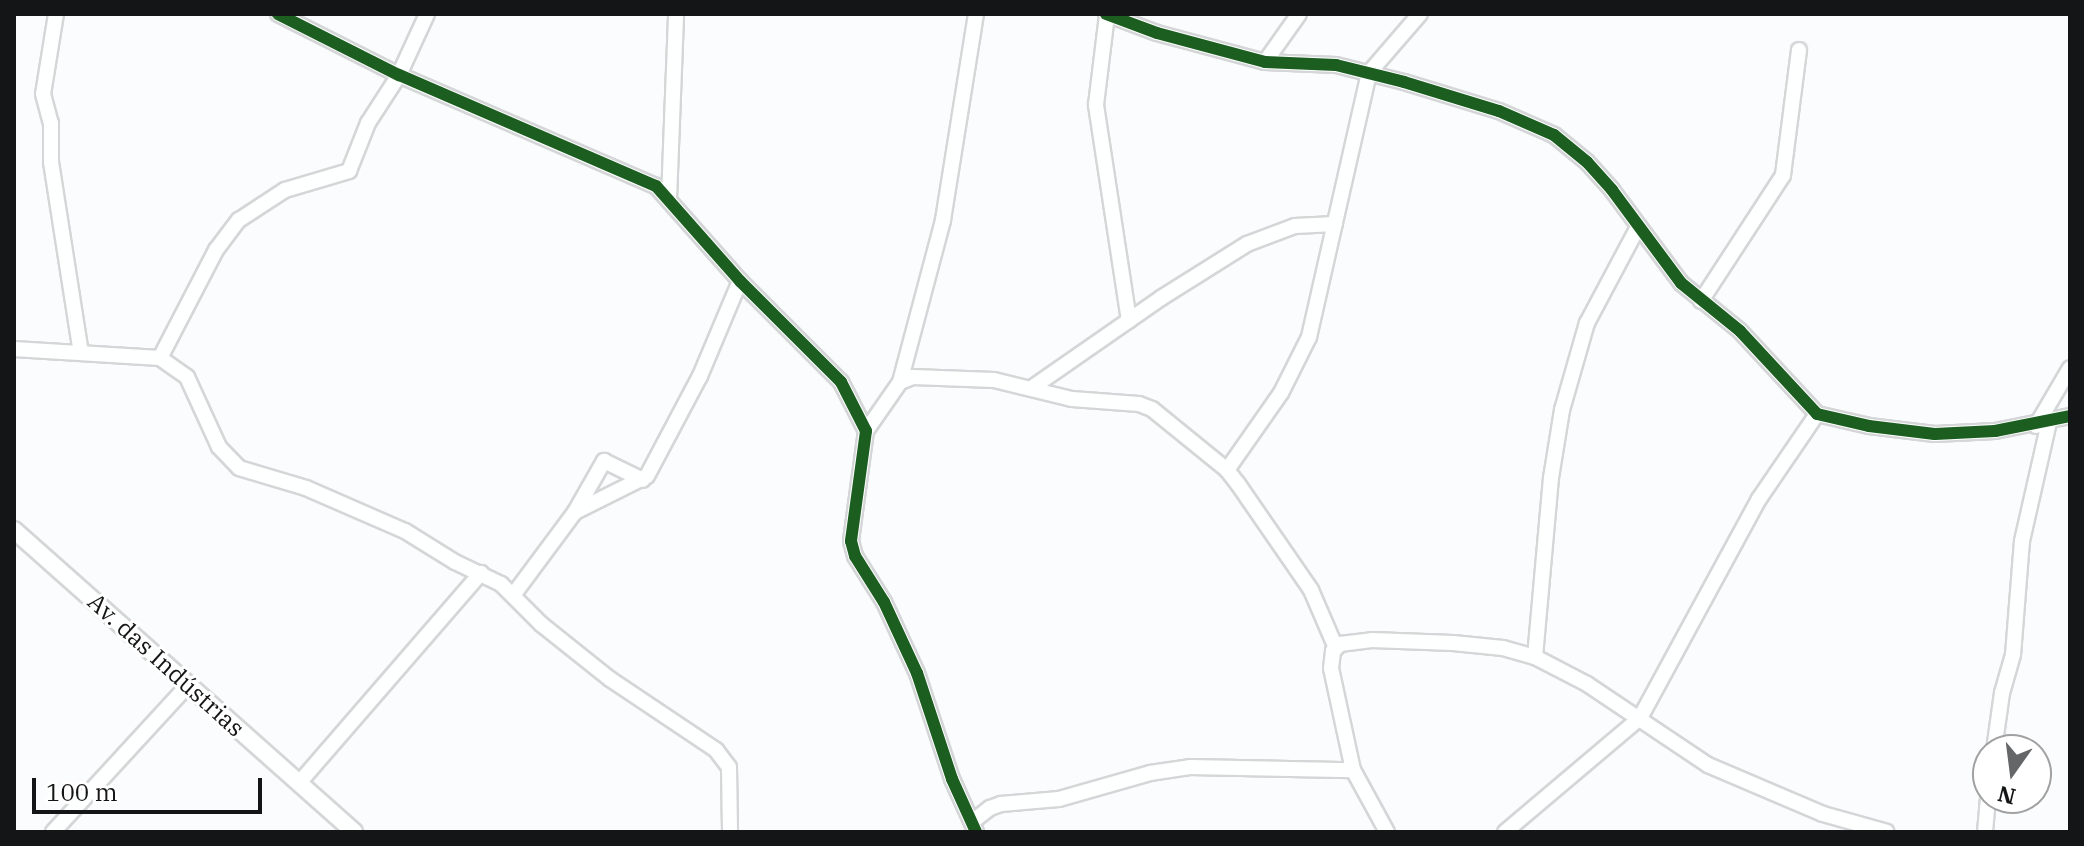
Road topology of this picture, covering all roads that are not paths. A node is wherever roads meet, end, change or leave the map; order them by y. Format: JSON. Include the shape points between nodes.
{"nodes":[{"id":1,"x":56,"y":14,"type":"edge"},
{"id":2,"x":278,"y":14,"type":"edge"},
{"id":3,"x":427,"y":14,"type":"edge"},
{"id":4,"x":676,"y":14,"type":"edge"},
{"id":5,"x":976,"y":14,"type":"edge"},
{"id":6,"x":1106,"y":14,"type":"edge"},
{"id":7,"x":1299,"y":14,"type":"edge"},
{"id":8,"x":1420,"y":14,"type":"edge"},
{"id":9,"x":1799,"y":50,"type":"dead end"},
{"id":10,"x":1265,"y":62,"type":"junction"},
{"id":11,"x":1369,"y":73,"type":"junction"},
{"id":12,"x":399,"y":75,"type":"junction"},
{"id":13,"x":669,"y":199,"type":"junction"},
{"id":14,"x":1335,"y":224,"type":"junction"},
{"id":15,"x":1638,"y":227,"type":"junction"},
{"id":16,"x":740,"y":281,"type":"junction"},
{"id":17,"x":1701,"y":301,"type":"junction"},
{"id":18,"x":1129,"y":320,"type":"junction"},
{"id":19,"x":14,"y":349,"type":"edge"},
{"id":20,"x":81,"y":353,"type":"junction"},
{"id":21,"x":160,"y":358,"type":"junction"},
{"id":22,"x":2070,"y":368,"type":"edge"},
{"id":23,"x":900,"y":382,"type":"junction"},
{"id":24,"x":1033,"y":387,"type":"junction"},
{"id":25,"x":1817,"y":414,"type":"junction"},
{"id":26,"x":2070,"y":416,"type":"edge"},
{"id":27,"x":2043,"y":424,"type":"junction"},
{"id":28,"x":866,"y":431,"type":"junction"},
{"id":29,"x":1227,"y":470,"type":"junction"},
{"id":30,"x":643,"y":480,"type":"junction"},
{"id":31,"x":575,"y":512,"type":"junction"},
{"id":32,"x":14,"y":530,"type":"edge"},
{"id":33,"x":481,"y":573,"type":"junction"},
{"id":34,"x":514,"y":594,"type":"junction"},
{"id":35,"x":1336,"y":648,"type":"junction"},
{"id":36,"x":1535,"y":657,"type":"junction"},
{"id":37,"x":188,"y":685,"type":"junction"},
{"id":38,"x":1640,"y":718,"type":"junction"},
{"id":39,"x":1996,"y":734,"type":"edge"},
{"id":40,"x":1353,"y":770,"type":"junction"},
{"id":41,"x":299,"y":783,"type":"junction"},
{"id":42,"x":66,"y":819,"type":"junction"},
{"id":43,"x":974,"y":827,"type":"edge"},
{"id":44,"x":53,"y":832,"type":"edge"},
{"id":45,"x":75,"y":832,"type":"edge"},
{"id":46,"x":354,"y":832,"type":"edge"},
{"id":47,"x":730,"y":832,"type":"edge"},
{"id":48,"x":1387,"y":832,"type":"edge"},
{"id":49,"x":1505,"y":832,"type":"edge"},
{"id":50,"x":1887,"y":832,"type":"edge"}],
"edges":[{"from":1,"to":20,"type":"street","via":[[43,94]]},
{"from":2,"to":12,"type":"street"},
{"from":3,"to":12,"type":"street"},
{"from":4,"to":13,"type":"street"},
{"from":5,"to":23,"type":"street","via":[[943,220]]},
{"from":6,"to":10,"type":"street"},
{"from":6,"to":18,"type":"street","via":[[1096,105]]},
{"from":7,"to":10,"type":"street"},
{"from":8,"to":11,"type":"street"},
{"from":9,"to":17,"type":"street","via":[[1783,175]]},
{"from":10,"to":11,"type":"street","via":[[1336,65]]},
{"from":11,"to":14,"type":"street"},
{"from":11,"to":15,"type":"street","via":[[1499,111],[1554,135],[1587,162]]},
{"from":12,"to":13,"type":"street","via":[[648,182]]},
{"from":12,"to":21,"type":"street","via":[[368,123],[349,171],[285,190],[239,220],[216,250]]},
{"from":13,"to":16,"type":"street"},
{"from":14,"to":18,"type":"street","via":[[1275,231],[1247,244]]},
{"from":14,"to":29,"type":"street","via":[[1309,337],[1281,393]]},
{"from":15,"to":17,"type":"street"},
{"from":15,"to":36,"type":"street","via":[[1587,323],[1562,410]]},
{"from":16,"to":28,"type":"street","via":[[841,382]]},
{"from":16,"to":30,"type":"street","via":[[700,376]]},
{"from":17,"to":25,"type":"street","via":[[1740,331]]},
{"from":18,"to":24,"type":"street"},
{"from":19,"to":20,"type":"street"},
{"from":20,"to":21,"type":"street"},
{"from":21,"to":33,"type":"street","via":[[187,377],[219,447],[239,468],[306,488],[377,518]]},
{"from":22,"to":27,"type":"street"},
{"from":23,"to":24,"type":"street","via":[[941,376]]},
{"from":23,"to":28,"type":"street"},
{"from":24,"to":29,"type":"street","via":[[1072,399],[1152,409]]},
{"from":25,"to":27,"type":"street","via":[[1935,434]]},
{"from":25,"to":38,"type":"street","via":[[1759,499]]},
{"from":26,"to":27,"type":"street"},
{"from":27,"to":39,"type":"street","via":[[2022,541],[2013,655]]},
{"from":28,"to":43,"type":"street","via":[[851,541],[855,556],[884,602],[917,673]]},
{"from":29,"to":35,"type":"street","via":[[1311,590]]},
{"from":30,"to":31,"type":"street"},
{"from":30,"to":31,"type":"street","via":[[604,461]]},
{"from":31,"to":34,"type":"street"},
{"from":32,"to":37,"type":"street","name":"Av. das Indústrias"},
{"from":33,"to":34,"type":"street"},
{"from":33,"to":41,"type":"street"},
{"from":34,"to":47,"type":"street","via":[[541,624],[610,679],[716,750],[729,767]]},
{"from":35,"to":36,"type":"street","via":[[1372,640],[1453,643]]},
{"from":35,"to":40,"type":"street","via":[[1331,668]]},
{"from":36,"to":38,"type":"street"},
{"from":37,"to":41,"type":"street","name":"Av. das Indústrias"},
{"from":37,"to":42,"type":"street"},
{"from":38,"to":49,"type":"street"},
{"from":38,"to":50,"type":"street","via":[[1708,765],[1823,814]]},
{"from":40,"to":43,"type":"street","via":[[1190,767],[1150,773],[1059,799],[1001,804],[990,808]]},
{"from":40,"to":48,"type":"street"},
{"from":41,"to":46,"type":"street","name":"Av. das Indústrias"},
{"from":42,"to":44,"type":"street"},
{"from":42,"to":45,"type":"street"}]}
